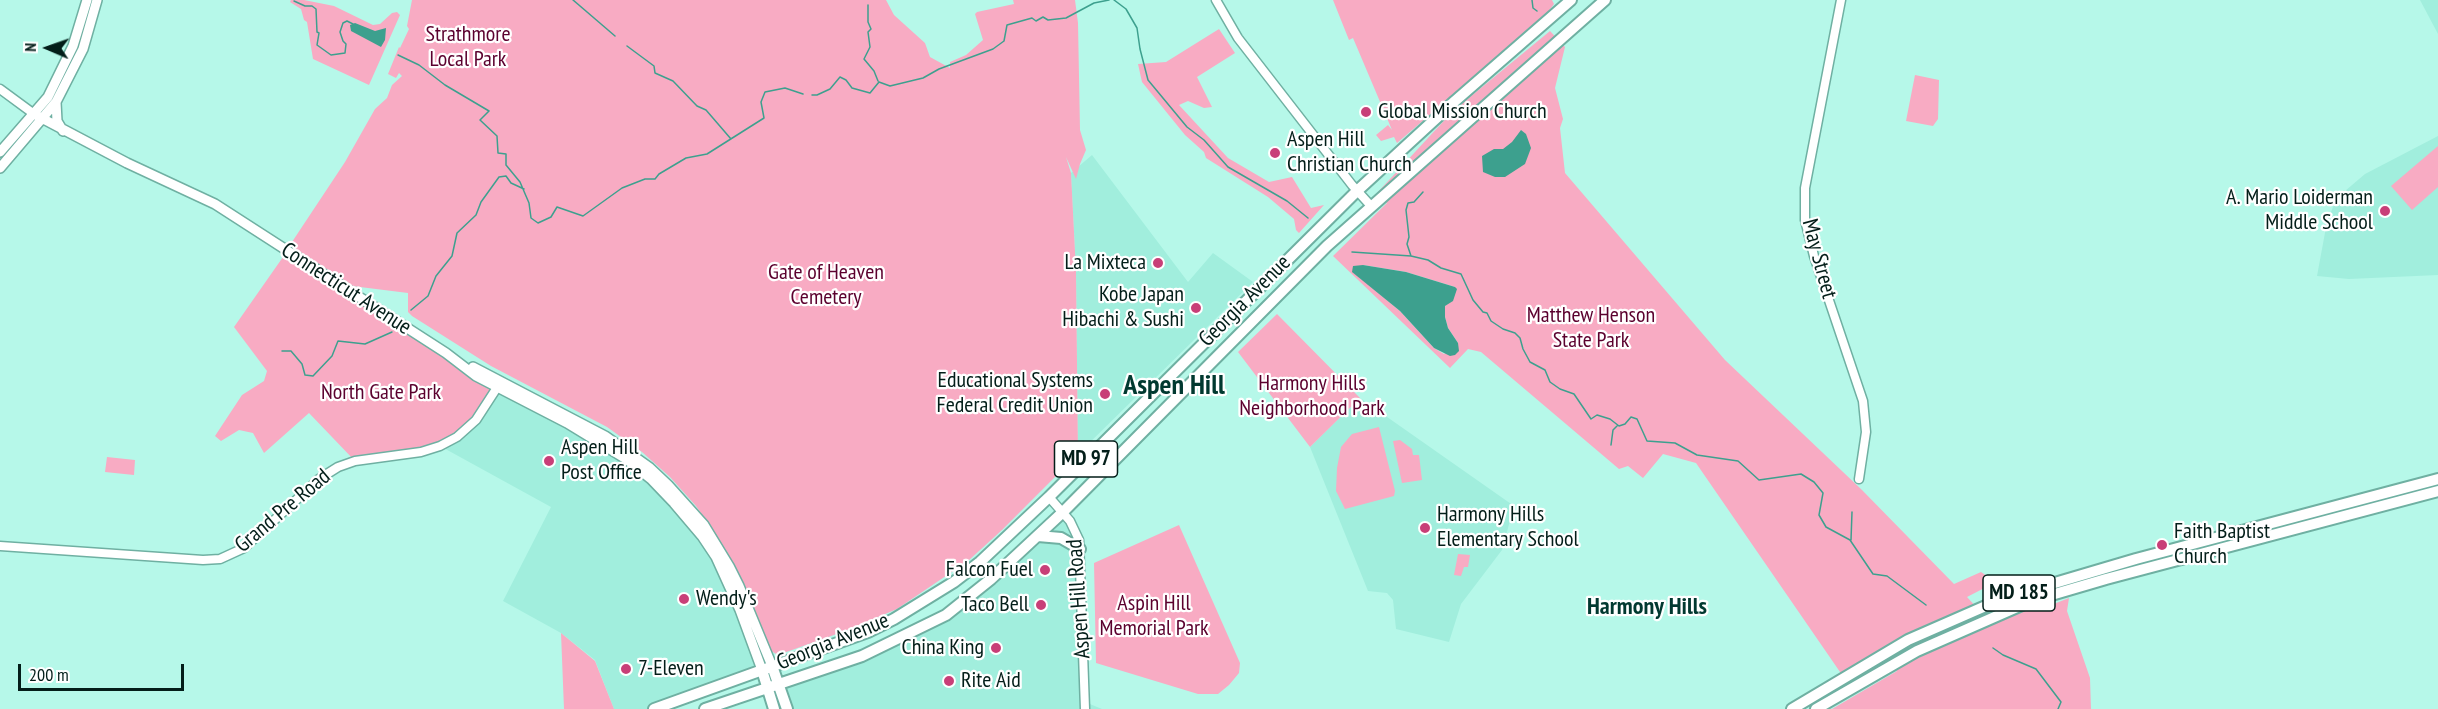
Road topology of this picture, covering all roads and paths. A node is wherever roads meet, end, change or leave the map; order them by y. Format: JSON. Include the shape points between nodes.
{"nodes":[{"id":1,"x":87,"y":0,"type":"edge"},
{"id":2,"x":96,"y":0,"type":"edge"},
{"id":3,"x":1216,"y":0,"type":"edge"},
{"id":4,"x":1571,"y":0,"type":"edge"},
{"id":5,"x":1605,"y":0,"type":"edge"},
{"id":6,"x":1841,"y":0,"type":"edge"},
{"id":7,"x":0,"y":89,"type":"edge"},
{"id":8,"x":56,"y":102,"type":"junction"},
{"id":9,"x":38,"y":116,"type":"junction"},
{"id":10,"x":63,"y":131,"type":"junction"},
{"id":11,"x":0,"y":152,"type":"edge"},
{"id":12,"x":0,"y":168,"type":"edge"},
{"id":13,"x":1357,"y":191,"type":"junction"},
{"id":14,"x":1371,"y":206,"type":"junction"},
{"id":15,"x":1194,"y":352,"type":"junction"},
{"id":16,"x":498,"y":385,"type":"junction"},
{"id":17,"x":1152,"y":395,"type":"junction"},
{"id":18,"x":1161,"y":412,"type":"junction"},
{"id":19,"x":1128,"y":446,"type":"junction"},
{"id":20,"x":1859,"y":479,"type":"dead end"},
{"id":21,"x":2438,"y":479,"type":"edge"},
{"id":22,"x":2438,"y":491,"type":"edge"},
{"id":23,"x":1049,"y":497,"type":"junction"},
{"id":24,"x":1063,"y":512,"type":"junction"},
{"id":25,"x":1038,"y":536,"type":"junction"},
{"id":26,"x":0,"y":546,"type":"edge"},
{"id":27,"x":1080,"y":549,"type":"junction"},
{"id":28,"x":767,"y":668,"type":"junction"},
{"id":29,"x":778,"y":686,"type":"junction"},
{"id":30,"x":767,"y":689,"type":"junction"},
{"id":31,"x":1846,"y":692,"type":"junction"},
{"id":32,"x":654,"y":709,"type":"edge"},
{"id":33,"x":705,"y":709,"type":"edge"},
{"id":34,"x":774,"y":709,"type":"edge"},
{"id":35,"x":787,"y":709,"type":"edge"},
{"id":36,"x":1085,"y":709,"type":"edge"},
{"id":37,"x":1792,"y":709,"type":"edge"},
{"id":38,"x":1815,"y":709,"type":"edge"},
{"id":39,"x":1832,"y":709,"type":"edge"}],
"edges":[{"from":1,"to":9,"type":"main road","via":[[73,46]]},
{"from":2,"to":8,"type":"main road","via":[[83,49]]},
{"from":3,"to":13,"type":"street","via":[[1238,38]]},
{"from":4,"to":13,"type":"main road","name":"Georgia Avenue","number":"MD 97"},
{"from":5,"to":14,"type":"main road","name":"Georgia Avenue","number":"MD 97"},
{"from":6,"to":20,"type":"street","name":"May Street","via":[[1805,188],[1805,220],[1863,401],[1866,432]]},
{"from":7,"to":9,"type":"street","name":"Connecticut Avenue"},
{"from":8,"to":9,"type":"main road"},
{"from":8,"to":10,"type":"main road","via":[[57,121]]},
{"from":9,"to":10,"type":"main road","name":"Connecticut Avenue"},
{"from":9,"to":11,"type":"main road"},
{"from":9,"to":12,"type":"main road"},
{"from":10,"to":16,"type":"main road","name":"Connecticut Avenue","via":[[228,214],[476,376]]},
{"from":13,"to":14,"type":"street"},
{"from":13,"to":15,"type":"main road","name":"Georgia Avenue","number":"MD 97"},
{"from":14,"to":18,"type":"main road","name":"Georgia Avenue","number":"MD 97"},
{"from":15,"to":17,"type":"main road","name":"Georgia Avenue","number":"MD 97"},
{"from":15,"to":18,"type":"main road","via":[[1193,359],[1162,394]]},
{"from":16,"to":26,"type":"street","name":"Grand Pre Road","via":[[476,420],[457,437],[421,452],[355,461],[329,471],[256,539],[226,557],[203,560]]},
{"from":16,"to":28,"type":"main road","name":"Connecticut Avenue","via":[[601,442],[644,473],[674,503],[716,557]]},
{"from":17,"to":19,"type":"main road","via":[[1152,413],[1130,438]]},
{"from":17,"to":23,"type":"main road","name":"Georgia Avenue","number":"MD 97"},
{"from":18,"to":19,"type":"main road","name":"Georgia Avenue","number":"MD 97"},
{"from":19,"to":24,"type":"main road","name":"Georgia Avenue","number":"MD 97"},
{"from":21,"to":37,"type":"main road","number":"MD 185","via":[[2004,598],[1908,640]]},
{"from":22,"to":31,"type":"main road","number":"MD 185","via":[[2031,601],[1917,651]]},
{"from":23,"to":24,"type":"street","name":"Aspen Hill Road"},
{"from":23,"to":28,"type":"main road","name":"Georgia Avenue","number":"MD 97","via":[[980,562],[894,619]]},
{"from":24,"to":25,"type":"main road","name":"Georgia Avenue","number":"MD 97"},
{"from":24,"to":27,"type":"street","name":"Aspen Hill Road","via":[[1075,529]]},
{"from":25,"to":27,"type":"main road","via":[[1061,538]]},
{"from":25,"to":29,"type":"main road","name":"Georgia Avenue","number":"MD 97","via":[[946,615],[862,656]]},
{"from":27,"to":36,"type":"street","name":"Aspen Hill Road"},
{"from":28,"to":29,"type":"main road","name":"Connecticut Avenue"},
{"from":28,"to":30,"type":"main road","name":"Connecticut Avenue"},
{"from":28,"to":32,"type":"main road","name":"Georgia Avenue","number":"MD 97"},
{"from":29,"to":30,"type":"main road","name":"Georgia Avenue","number":"MD 97"},
{"from":29,"to":35,"type":"main road","name":"Connecticut Avenue"},
{"from":30,"to":33,"type":"main road","name":"Georgia Avenue","number":"MD 97"},
{"from":30,"to":34,"type":"main road","name":"Connecticut Avenue"},
{"from":31,"to":38,"type":"main road","number":"MD 185"},
{"from":31,"to":39,"type":"main road"}]}
